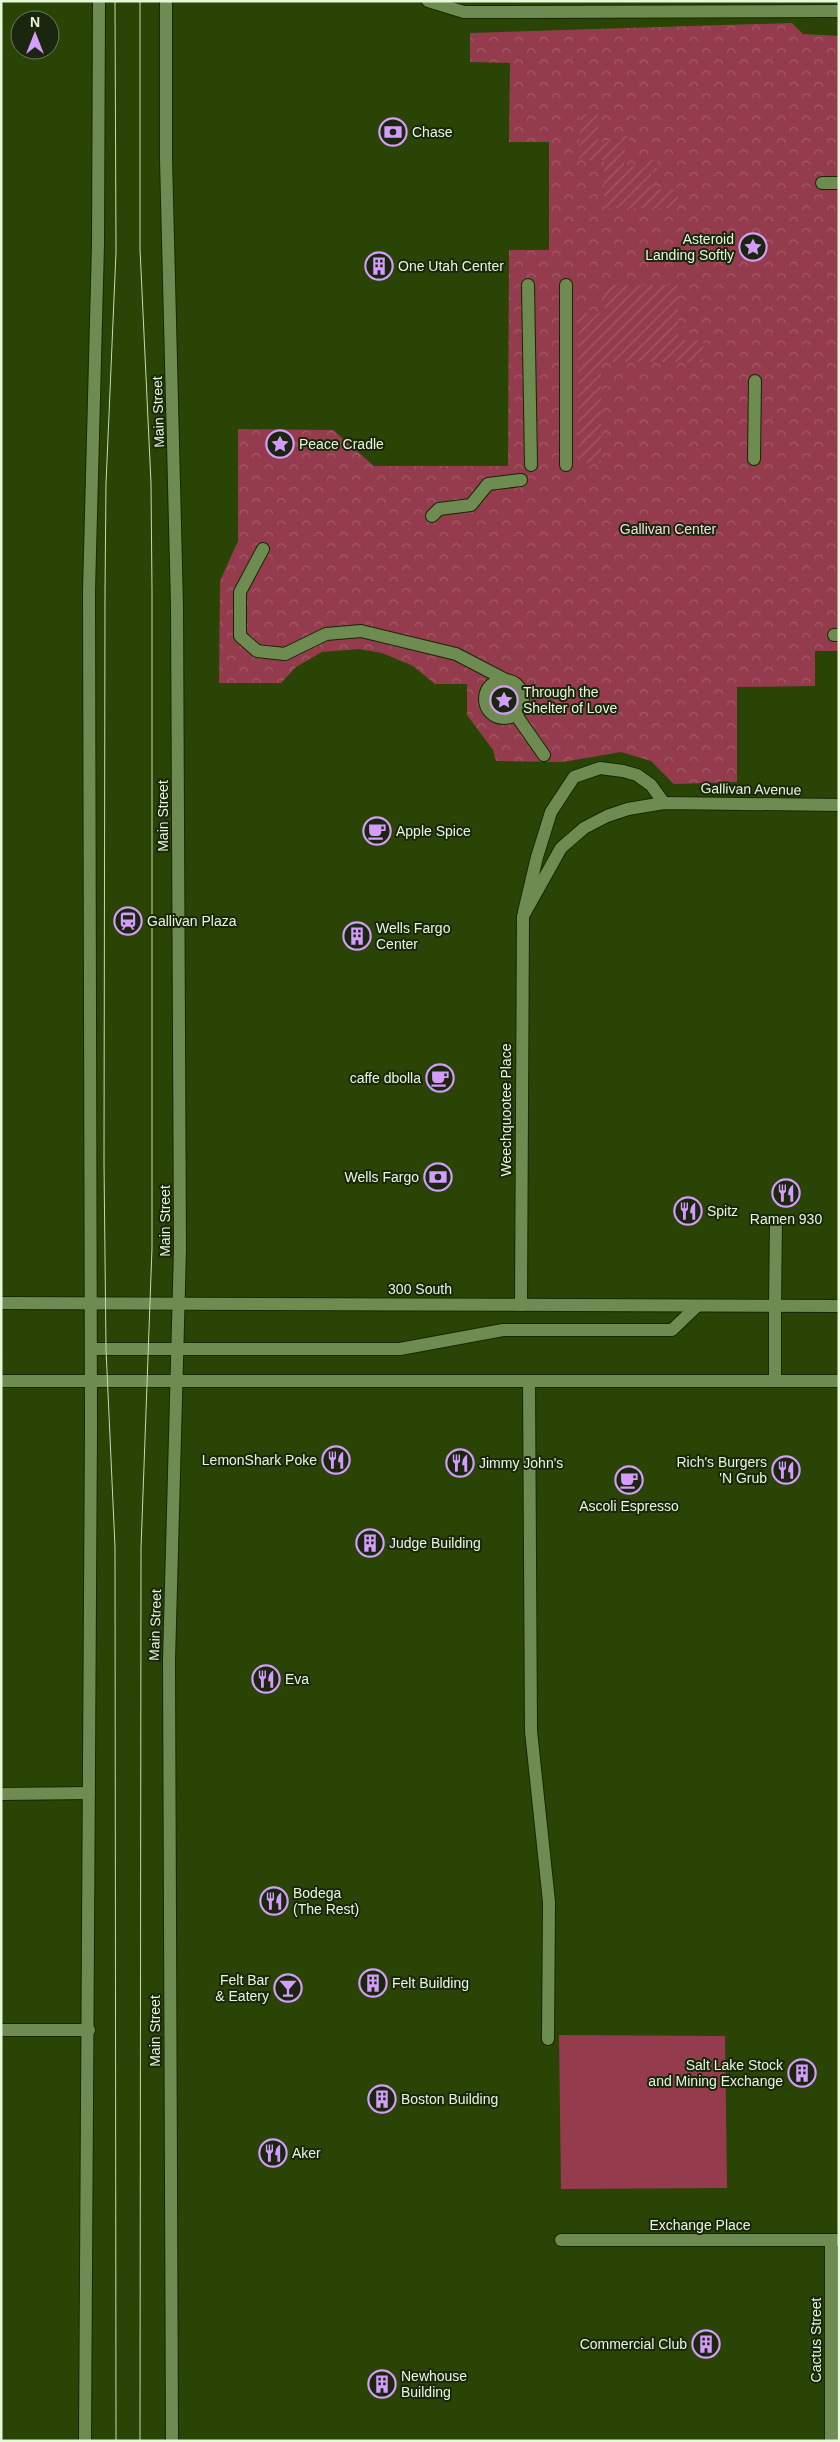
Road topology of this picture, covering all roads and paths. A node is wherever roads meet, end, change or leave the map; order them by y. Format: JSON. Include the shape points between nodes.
{"nodes":[{"id":1,"x":99,"y":1,"type":"edge"},
{"id":2,"x":166,"y":1,"type":"edge"},
{"id":3,"x":428,"y":1,"type":"edge"},
{"id":4,"x":839,"y":11,"type":"edge"},
{"id":5,"x":822,"y":183,"type":"dead end"},
{"id":6,"x":839,"y":183,"type":"edge"},
{"id":7,"x":528,"y":285,"type":"dead end"},
{"id":8,"x":566,"y":285,"type":"dead end"},
{"id":9,"x":755,"y":381,"type":"dead end"},
{"id":10,"x":754,"y":459,"type":"dead end"},
{"id":11,"x":531,"y":465,"type":"dead end"},
{"id":12,"x":566,"y":465,"type":"dead end"},
{"id":13,"x":521,"y":480,"type":"dead end"},
{"id":14,"x":432,"y":516,"type":"dead end"},
{"id":15,"x":263,"y":549,"type":"dead end"},
{"id":16,"x":504,"y":679,"type":"junction"},
{"id":17,"x":516,"y":714,"type":"junction"},
{"id":18,"x":544,"y":755,"type":"dead end"},
{"id":19,"x":664,"y":803,"type":"junction"},
{"id":20,"x":839,"y":805,"type":"edge"},
{"id":21,"x":522,"y":916,"type":"junction"},
{"id":22,"x":776,"y":1221,"type":"dead end"},
{"id":23,"x":1,"y":1303,"type":"edge"},
{"id":24,"x":91,"y":1303,"type":"junction"},
{"id":25,"x":179,"y":1305,"type":"junction"},
{"id":26,"x":521,"y":1305,"type":"junction"},
{"id":27,"x":697,"y":1306,"type":"junction"},
{"id":28,"x":775,"y":1306,"type":"junction"},
{"id":29,"x":839,"y":1306,"type":"edge"},
{"id":30,"x":91,"y":1350,"type":"junction"},
{"id":31,"x":178,"y":1350,"type":"junction"},
{"id":32,"x":1,"y":1381,"type":"edge"},
{"id":33,"x":91,"y":1381,"type":"junction"},
{"id":34,"x":529,"y":1381,"type":"junction"},
{"id":35,"x":775,"y":1381,"type":"junction"},
{"id":36,"x":839,"y":1381,"type":"edge"},
{"id":37,"x":177,"y":1382,"type":"junction"},
{"id":38,"x":89,"y":1793,"type":"junction"},
{"id":39,"x":1,"y":1794,"type":"edge"},
{"id":40,"x":1,"y":2030,"type":"edge"},
{"id":41,"x":89,"y":2030,"type":"junction"},
{"id":42,"x":548,"y":2039,"type":"dead end"},
{"id":43,"x":561,"y":2240,"type":"dead end"},
{"id":44,"x":835,"y":2240,"type":"edge"},
{"id":45,"x":85,"y":2441,"type":"edge"},
{"id":46,"x":172,"y":2441,"type":"edge"},
{"id":47,"x":831,"y":2441,"type":"edge"}],
"edges":[{"from":1,"to":24,"type":"street","via":[[98,244],[89,582]]},
{"from":2,"to":25,"type":"street","name":"Main Street","via":[[167,251],[177,606]]},
{"from":3,"to":4,"type":"street","via":[[464,12]]},
{"from":5,"to":6,"type":"street"},
{"from":7,"to":11,"type":"street"},
{"from":8,"to":12,"type":"street"},
{"from":9,"to":10,"type":"street"},
{"from":13,"to":14,"type":"street","via":[[488,484],[471,505],[439,509]]},
{"from":15,"to":16,"type":"street","via":[[240,592],[240,636],[257,651],[285,654],[326,634],[361,631],[456,654]]},
{"from":16,"to":17,"type":"street","via":[[515,683],[522,693],[522,704]]},
{"from":16,"to":17,"type":"street","via":[[491,684],[485,696],[488,709],[498,717]]},
{"from":17,"to":18,"type":"street"},
{"from":19,"to":20,"type":"street","name":"Gallivan Avenue"},
{"from":19,"to":21,"type":"street","name":"Weechquootee Place","via":[[628,809],[584,828],[561,848]]},
{"from":19,"to":21,"type":"street","name":"Weechquootee Place","via":[[637,775],[600,768],[574,776],[551,812]]},
{"from":21,"to":26,"type":"street","name":"Weechquootee Place"},
{"from":22,"to":28,"type":"street"},
{"from":23,"to":24,"type":"street","name":"300 South"},
{"from":24,"to":25,"type":"street","name":"300 South"},
{"from":24,"to":30,"type":"street"},
{"from":25,"to":26,"type":"street","name":"300 South"},
{"from":25,"to":31,"type":"street","name":"Main Street"},
{"from":26,"to":27,"type":"street","name":"300 South"},
{"from":27,"to":28,"type":"street","name":"300 South"},
{"from":27,"to":31,"type":"street","via":[[672,1330],[503,1330],[400,1350]]},
{"from":28,"to":29,"type":"street","name":"300 South"},
{"from":28,"to":35,"type":"street"},
{"from":30,"to":31,"type":"street"},
{"from":30,"to":33,"type":"street"},
{"from":31,"to":37,"type":"street","name":"Main Street"},
{"from":32,"to":33,"type":"street"},
{"from":33,"to":37,"type":"street"},
{"from":33,"to":38,"type":"street"},
{"from":34,"to":35,"type":"street"},
{"from":34,"to":37,"type":"street"},
{"from":34,"to":42,"type":"street","via":[[531,1730],[549,1902]]},
{"from":35,"to":36,"type":"street"},
{"from":37,"to":46,"type":"street","name":"Main Street","via":[[169,1661]]},
{"from":38,"to":39,"type":"street"},
{"from":38,"to":41,"type":"street"},
{"from":40,"to":41,"type":"street"},
{"from":41,"to":45,"type":"street"},
{"from":43,"to":44,"type":"street","name":"Exchange Place"},
{"from":44,"to":47,"type":"street","name":"Cactus Street"}]}
